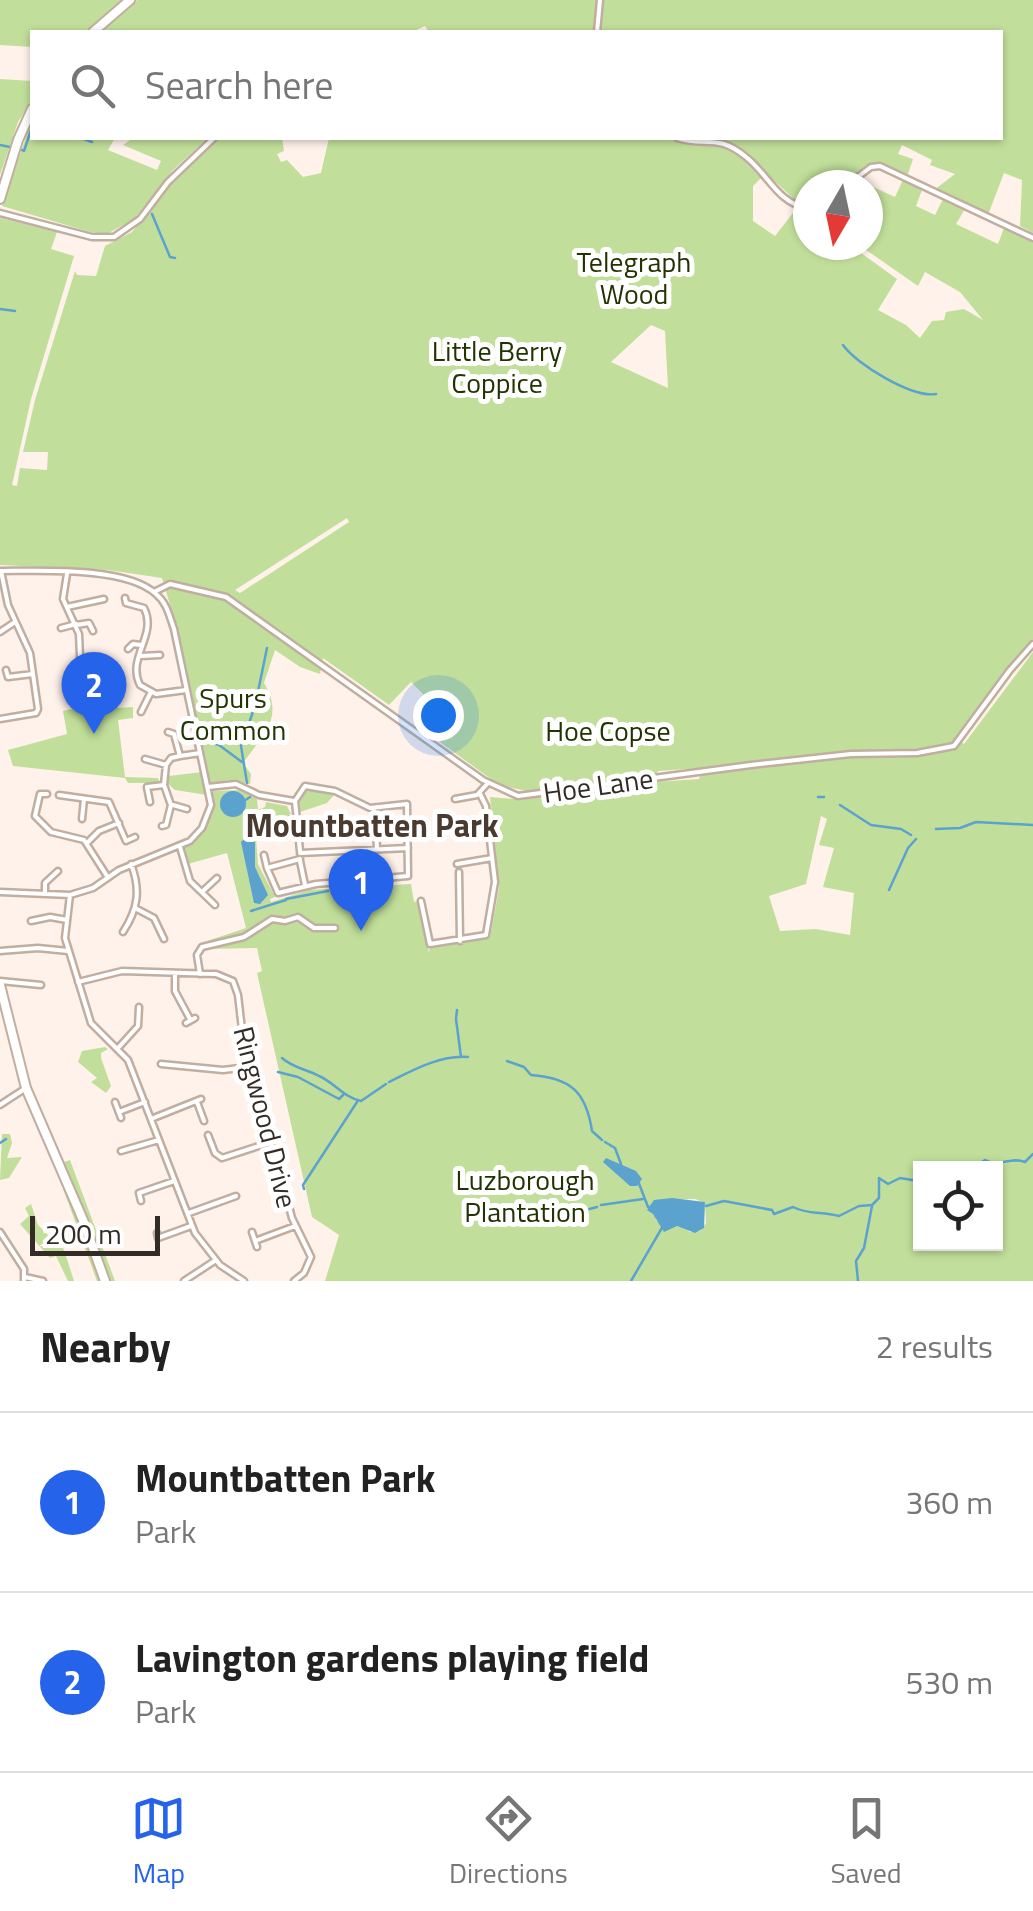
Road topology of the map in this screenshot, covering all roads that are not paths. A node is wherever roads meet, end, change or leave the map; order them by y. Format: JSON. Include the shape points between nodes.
{"nodes":[{"id":1,"x":130,"y":0,"type":"edge"},
{"id":2,"x":600,"y":0,"type":"edge"},
{"id":3,"x":95,"y":30,"type":"edge"},
{"id":4,"x":597,"y":30,"type":"edge"},
{"id":5,"x":30,"y":113,"type":"edge"},
{"id":6,"x":212,"y":140,"type":"edge"},
{"id":7,"x":686,"y":140,"type":"edge"},
{"id":8,"x":714,"y":140,"type":"edge"},
{"id":9,"x":714,"y":140,"type":"edge"},
{"id":10,"x":867,"y":170,"type":"edge"},
{"id":11,"x":0,"y":198,"type":"edge"},
{"id":12,"x":793,"y":205,"type":"edge"},
{"id":13,"x":0,"y":213,"type":"edge"},
{"id":14,"x":1033,"y":238,"type":"edge"},
{"id":15,"x":0,"y":571,"type":"edge"},
{"id":16,"x":68,"y":573,"type":"junction"},
{"id":17,"x":154,"y":592,"type":"junction"},
{"id":18,"x":104,"y":598,"type":"dead end"},
{"id":19,"x":126,"y":603,"type":"dead end"},
{"id":20,"x":67,"y":607,"type":"junction"},
{"id":21,"x":15,"y":622,"type":"junction"},
{"id":22,"x":76,"y":625,"type":"junction"},
{"id":23,"x":61,"y":628,"type":"dead end"},
{"id":24,"x":0,"y":632,"type":"edge"},
{"id":25,"x":93,"y":632,"type":"dead end"},
{"id":26,"x":129,"y":644,"type":"dead end"},
{"id":27,"x":1033,"y":644,"type":"edge"},
{"id":28,"x":143,"y":645,"type":"junction"},
{"id":29,"x":160,"y":655,"type":"dead end"},
{"id":30,"x":139,"y":656,"type":"junction"},
{"id":31,"x":6,"y":670,"type":"dead end"},
{"id":32,"x":33,"y":674,"type":"junction"},
{"id":33,"x":85,"y":684,"type":"dead end"},
{"id":34,"x":186,"y":690,"type":"junction"},
{"id":35,"x":151,"y":693,"type":"junction"},
{"id":36,"x":141,"y":712,"type":"dead end"},
{"id":37,"x":0,"y":720,"type":"edge"},
{"id":38,"x":180,"y":729,"type":"dead end"},
{"id":39,"x":200,"y":753,"type":"junction"},
{"id":40,"x":180,"y":756,"type":"junction"},
{"id":41,"x":145,"y":758,"type":"dead end"},
{"id":42,"x":166,"y":765,"type":"junction"},
{"id":43,"x":488,"y":783,"type":"junction"},
{"id":44,"x":164,"y":785,"type":"junction"},
{"id":45,"x":208,"y":787,"type":"junction"},
{"id":46,"x":47,"y":794,"type":"dead end"},
{"id":47,"x":480,"y":794,"type":"junction"},
{"id":48,"x":59,"y":795,"type":"dead end"},
{"id":49,"x":84,"y":797,"type":"junction"},
{"id":50,"x":455,"y":799,"type":"dead end"},
{"id":51,"x":295,"y":801,"type":"junction"},
{"id":52,"x":150,"y":802,"type":"dead end"},
{"id":53,"x":171,"y":805,"type":"junction"},
{"id":54,"x":374,"y":808,"type":"junction"},
{"id":55,"x":188,"y":809,"type":"dead end"},
{"id":56,"x":297,"y":817,"type":"junction"},
{"id":57,"x":82,"y":819,"type":"dead end"},
{"id":58,"x":119,"y":823,"type":"junction"},
{"id":59,"x":162,"y":826,"type":"dead end"},
{"id":60,"x":264,"y":828,"type":"dead end"},
{"id":61,"x":135,"y":837,"type":"dead end"},
{"id":62,"x":87,"y":843,"type":"junction"},
{"id":63,"x":180,"y":846,"type":"junction"},
{"id":64,"x":408,"y":848,"type":"junction"},
{"id":65,"x":377,"y":849,"type":"junction"},
{"id":66,"x":264,"y":855,"type":"dead end"},
{"id":67,"x":300,"y":856,"type":"junction"},
{"id":68,"x":492,"y":858,"type":"junction"},
{"id":69,"x":131,"y":864,"type":"junction"},
{"id":70,"x":457,"y":864,"type":"dead end"},
{"id":71,"x":267,"y":868,"type":"junction"},
{"id":72,"x":58,"y":871,"type":"dead end"},
{"id":73,"x":458,"y":872,"type":"dead end"},
{"id":74,"x":108,"y":878,"type":"junction"},
{"id":75,"x":217,"y":878,"type":"dead end"},
{"id":76,"x":305,"y":886,"type":"junction"},
{"id":77,"x":0,"y":892,"type":"edge"},
{"id":78,"x":203,"y":892,"type":"junction"},
{"id":79,"x":45,"y":894,"type":"junction"},
{"id":80,"x":70,"y":895,"type":"junction"},
{"id":81,"x":421,"y":901,"type":"dead end"},
{"id":82,"x":214,"y":905,"type":"dead end"},
{"id":83,"x":135,"y":908,"type":"junction"},
{"id":84,"x":31,"y":920,"type":"dead end"},
{"id":85,"x":67,"y":920,"type":"junction"},
{"id":86,"x":335,"y":928,"type":"dead end"},
{"id":87,"x":123,"y":932,"type":"dead end"},
{"id":88,"x":164,"y":938,"type":"dead end"},
{"id":89,"x":460,"y":941,"type":"junction"},
{"id":90,"x":68,"y":950,"type":"junction"},
{"id":91,"x":0,"y":951,"type":"edge"},
{"id":92,"x":175,"y":973,"type":"junction"},
{"id":93,"x":200,"y":974,"type":"junction"},
{"id":94,"x":78,"y":982,"type":"junction"},
{"id":95,"x":0,"y":983,"type":"edge"},
{"id":96,"x":42,"y":986,"type":"dead end"},
{"id":97,"x":140,"y":1007,"type":"dead end"},
{"id":98,"x":191,"y":1020,"type":"dead end"},
{"id":99,"x":118,"y":1047,"type":"junction"},
{"id":100,"x":161,"y":1064,"type":"dead end"},
{"id":101,"x":248,"y":1067,"type":"junction"},
{"id":102,"x":26,"y":1088,"type":"junction"},
{"id":103,"x":115,"y":1102,"type":"dead end"},
{"id":104,"x":145,"y":1102,"type":"junction"},
{"id":105,"x":0,"y":1105,"type":"edge"},
{"id":106,"x":151,"y":1119,"type":"junction"},
{"id":107,"x":204,"y":1121,"type":"dead end"},
{"id":108,"x":211,"y":1138,"type":"dead end"},
{"id":109,"x":159,"y":1140,"type":"junction"},
{"id":110,"x":270,"y":1142,"type":"junction"},
{"id":111,"x":121,"y":1152,"type":"dead end"},
{"id":112,"x":175,"y":1180,"type":"junction"},
{"id":113,"x":236,"y":1196,"type":"dead end"},
{"id":114,"x":142,"y":1201,"type":"dead end"},
{"id":115,"x":187,"y":1214,"type":"junction"},
{"id":116,"x":192,"y":1226,"type":"junction"},
{"id":117,"x":295,"y":1226,"type":"junction"},
{"id":118,"x":252,"y":1232,"type":"dead end"},
{"id":119,"x":0,"y":1234,"type":"edge"},
{"id":120,"x":158,"y":1238,"type":"dead end"},
{"id":121,"x":216,"y":1260,"type":"junction"},
{"id":122,"x":24,"y":1279,"type":"edge"},
{"id":123,"x":43,"y":1281,"type":"edge"},
{"id":124,"x":105,"y":1281,"type":"edge"},
{"id":125,"x":184,"y":1281,"type":"edge"},
{"id":126,"x":244,"y":1281,"type":"edge"},
{"id":127,"x":294,"y":1281,"type":"edge"}],
"edges":[{"from":1,"to":3,"type":"street"},
{"from":2,"to":4,"type":"street"},
{"from":5,"to":11,"type":"street"},
{"from":6,"to":13,"type":"street","via":[[140,218],[114,236],[92,237]]},
{"from":7,"to":9,"type":"street"},
{"from":8,"to":12,"type":"street","via":[[757,166]]},
{"from":10,"to":14,"type":"street","via":[[880,166]]},
{"from":15,"to":16,"type":"street","name":"Hoe Lane"},
{"from":15,"to":21,"type":"street"},
{"from":16,"to":17,"type":"street","name":"Hoe Lane","via":[[116,577]]},
{"from":16,"to":20,"type":"street"},
{"from":17,"to":34,"type":"street","via":[[174,628]]},
{"from":17,"to":43,"type":"street","name":"Hoe Lane","via":[[170,584],[226,597]]},
{"from":18,"to":20,"type":"street"},
{"from":19,"to":28,"type":"street","via":[[147,614]]},
{"from":20,"to":22,"type":"street"},
{"from":21,"to":24,"type":"street"},
{"from":21,"to":32,"type":"street"},
{"from":22,"to":23,"type":"street"},
{"from":22,"to":25,"type":"street","via":[[90,623]]},
{"from":22,"to":33,"type":"street"},
{"from":26,"to":28,"type":"street"},
{"from":27,"to":43,"type":"street","name":"Hoe Lane","via":[[960,741],[944,749],[822,757],[526,796]]},
{"from":28,"to":30,"type":"street"},
{"from":29,"to":30,"type":"street"},
{"from":30,"to":35,"type":"street","via":[[136,677]]},
{"from":31,"to":32,"type":"street","via":[[8,677]]},
{"from":32,"to":37,"type":"street","via":[[37,712]]},
{"from":34,"to":35,"type":"street"},
{"from":34,"to":39,"type":"street"},
{"from":35,"to":36,"type":"street"},
{"from":38,"to":40,"type":"street","via":[[171,733]]},
{"from":39,"to":40,"type":"street"},
{"from":39,"to":45,"type":"street"},
{"from":40,"to":42,"type":"street"},
{"from":41,"to":42,"type":"street"},
{"from":42,"to":44,"type":"street"},
{"from":43,"to":47,"type":"street"},
{"from":44,"to":52,"type":"street","via":[[147,787]]},
{"from":44,"to":53,"type":"street"},
{"from":45,"to":51,"type":"street","via":[[236,784]]},
{"from":45,"to":63,"type":"street","via":[[209,815]]},
{"from":46,"to":62,"type":"street","via":[[37,794],[32,815],[51,832]]},
{"from":47,"to":50,"type":"street"},
{"from":47,"to":68,"type":"street"},
{"from":48,"to":49,"type":"street"},
{"from":49,"to":57,"type":"street"},
{"from":49,"to":58,"type":"street","via":[[110,802]]},
{"from":51,"to":54,"type":"street","via":[[305,786]]},
{"from":51,"to":56,"type":"street"},
{"from":53,"to":55,"type":"street"},
{"from":53,"to":59,"type":"street"},
{"from":54,"to":64,"type":"street","via":[[406,804]]},
{"from":54,"to":65,"type":"street"},
{"from":56,"to":60,"type":"street"},
{"from":56,"to":67,"type":"street"},
{"from":58,"to":61,"type":"street","via":[[128,843]]},
{"from":58,"to":62,"type":"street"},
{"from":62,"to":74,"type":"street"},
{"from":63,"to":69,"type":"street"},
{"from":63,"to":78,"type":"street","via":[[189,880]]},
{"from":64,"to":65,"type":"street"},
{"from":64,"to":76,"type":"street","via":[[408,876]]},
{"from":65,"to":67,"type":"street"},
{"from":66,"to":71,"type":"street"},
{"from":67,"to":71,"type":"street"},
{"from":67,"to":76,"type":"street"},
{"from":68,"to":70,"type":"street"},
{"from":68,"to":89,"type":"street","via":[[486,935]]},
{"from":69,"to":74,"type":"street"},
{"from":69,"to":83,"type":"street","via":[[139,887]]},
{"from":71,"to":76,"type":"street","via":[[278,893]]},
{"from":72,"to":79,"type":"street","via":[[47,880]]},
{"from":73,"to":89,"type":"street"},
{"from":74,"to":80,"type":"street"},
{"from":75,"to":78,"type":"street"},
{"from":77,"to":79,"type":"street"},
{"from":78,"to":82,"type":"street"},
{"from":79,"to":80,"type":"street"},
{"from":80,"to":85,"type":"street"},
{"from":81,"to":89,"type":"street","via":[[430,944]]},
{"from":83,"to":87,"type":"street"},
{"from":83,"to":88,"type":"street","via":[[150,914]]},
{"from":84,"to":85,"type":"street"},
{"from":85,"to":90,"type":"street"},
{"from":86,"to":93,"type":"street","via":[[314,928],[298,918],[263,922],[244,937],[202,947]]},
{"from":90,"to":91,"type":"street"},
{"from":90,"to":94,"type":"street"},
{"from":92,"to":93,"type":"street","name":"Ringwood Drive"},
{"from":92,"to":94,"type":"street","name":"Ringwood Drive","via":[[114,972]]},
{"from":92,"to":98,"type":"street","via":[[175,992]]},
{"from":93,"to":101,"type":"street","name":"Ringwood Drive","via":[[224,975],[235,984]]},
{"from":94,"to":99,"type":"street","via":[[93,1026]]},
{"from":95,"to":96,"type":"street"},
{"from":95,"to":102,"type":"street"},
{"from":97,"to":99,"type":"street","via":[[138,1026]]},
{"from":99,"to":104,"type":"street"},
{"from":100,"to":101,"type":"street"},
{"from":101,"to":110,"type":"street","name":"Ringwood Drive"},
{"from":102,"to":105,"type":"street"},
{"from":102,"to":124,"type":"street"},
{"from":103,"to":104,"type":"street","via":[[120,1115]]},
{"from":104,"to":106,"type":"street"},
{"from":106,"to":107,"type":"street","via":[[198,1100]]},
{"from":106,"to":109,"type":"street"},
{"from":108,"to":110,"type":"street","via":[[225,1158]]},
{"from":109,"to":111,"type":"street"},
{"from":109,"to":112,"type":"street"},
{"from":110,"to":117,"type":"street","name":"Ringwood Drive"},
{"from":112,"to":114,"type":"street","via":[[138,1191]]},
{"from":112,"to":115,"type":"street"},
{"from":113,"to":115,"type":"street"},
{"from":115,"to":116,"type":"street"},
{"from":116,"to":120,"type":"street"},
{"from":116,"to":121,"type":"street"},
{"from":117,"to":118,"type":"street","via":[[256,1244]]},
{"from":117,"to":127,"type":"street","name":"Ringwood Drive","via":[[310,1257]]},
{"from":119,"to":122,"type":"street"},
{"from":121,"to":125,"type":"street"},
{"from":121,"to":126,"type":"street"},
{"from":122,"to":123,"type":"street"}]}
